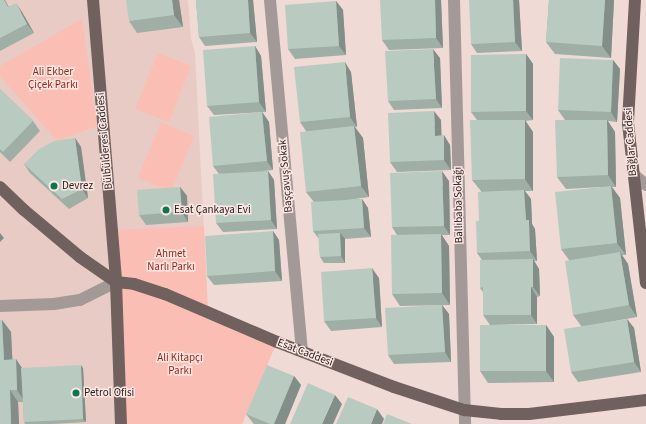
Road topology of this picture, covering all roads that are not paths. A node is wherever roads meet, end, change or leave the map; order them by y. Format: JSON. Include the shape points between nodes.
{"nodes":[{"id":1,"x":93,"y":0,"type":"edge"},
{"id":2,"x":270,"y":0,"type":"edge"},
{"id":3,"x":454,"y":0,"type":"edge"},
{"id":4,"x":635,"y":0,"type":"edge"},
{"id":5,"x":633,"y":174,"type":"junction"},
{"id":6,"x":646,"y":185,"type":"edge"},
{"id":7,"x":0,"y":187,"type":"edge"},
{"id":8,"x":116,"y":282,"type":"junction"},
{"id":9,"x":646,"y":283,"type":"edge"},
{"id":10,"x":0,"y":306,"type":"edge"},
{"id":11,"x":302,"y":352,"type":"junction"},
{"id":12,"x":646,"y":400,"type":"edge"},
{"id":13,"x":464,"y":410,"type":"junction"},
{"id":14,"x":121,"y":424,"type":"edge"},
{"id":15,"x":465,"y":424,"type":"edge"}],
"edges":[{"from":1,"to":8,"type":"main road","name":"Bülbülderesi Caddesi"},
{"from":2,"to":11,"type":"street","name":"Başçavuş Sokak"},
{"from":3,"to":13,"type":"street","name":"Ballıbaba Sokağı"},
{"from":4,"to":5,"type":"main road","name":"Bağlar Caddesi","via":[[628,123]]},
{"from":5,"to":6,"type":"street"},
{"from":5,"to":9,"type":"main road","name":"Bağlar Caddesi"},
{"from":7,"to":8,"type":"main road","name":"Esat Caddesi","via":[[80,257]]},
{"from":8,"to":10,"type":"street","via":[[80,300],[54,304]]},
{"from":8,"to":11,"type":"main road","name":"Esat Caddesi","via":[[134,284],[165,294]]},
{"from":8,"to":14,"type":"main road","name":"Bülbülderesi Caddesi"},
{"from":11,"to":13,"type":"main road","name":"Esat Caddesi"},
{"from":12,"to":13,"type":"main road","name":"Esat Caddesi","via":[[530,414]]},
{"from":13,"to":15,"type":"street","name":"Ballıbaba Sokağı"}]}
